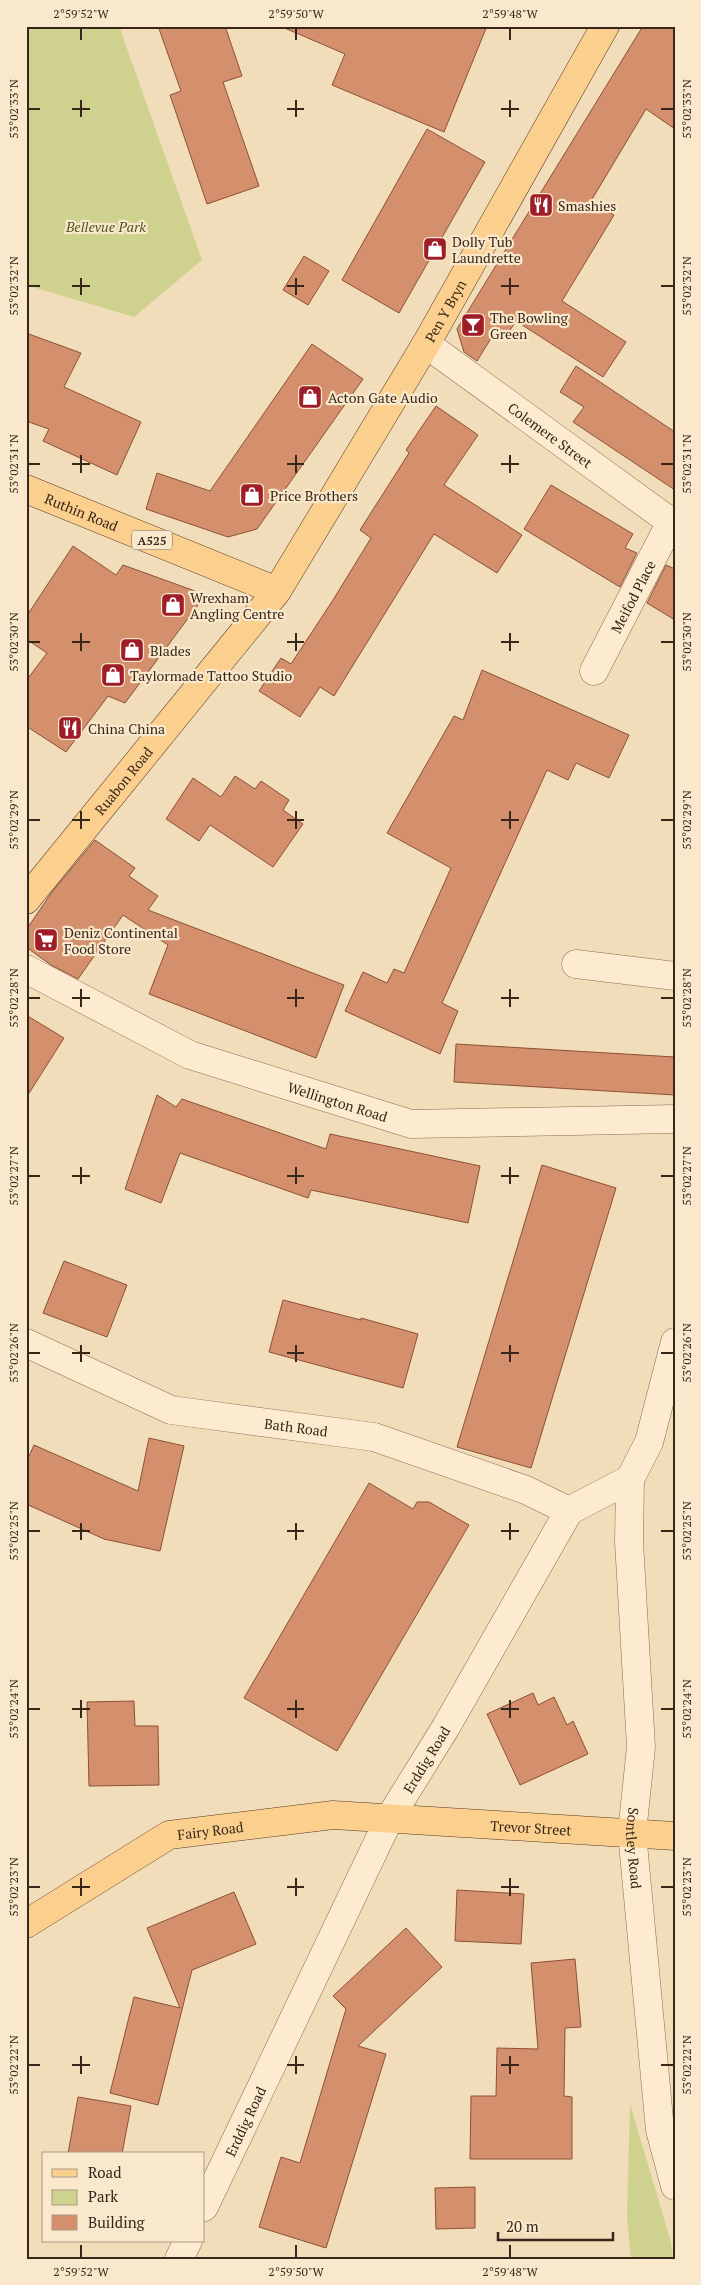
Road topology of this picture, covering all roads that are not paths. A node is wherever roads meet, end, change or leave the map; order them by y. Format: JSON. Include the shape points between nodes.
{"nodes":[{"id":1,"x":605,"y":26,"type":"edge"},
{"id":2,"x":426,"y":344,"type":"junction"},
{"id":3,"x":26,"y":489,"type":"edge"},
{"id":4,"x":673,"y":523,"type":"edge"},
{"id":5,"x":277,"y":591,"type":"junction"},
{"id":6,"x":594,"y":671,"type":"dead end"},
{"id":7,"x":26,"y":900,"type":"edge"},
{"id":8,"x":576,"y":964,"type":"dead end"},
{"id":9,"x":26,"y":969,"type":"edge"},
{"id":10,"x":675,"y":976,"type":"edge"},
{"id":11,"x":675,"y":1119,"type":"edge"},
{"id":12,"x":675,"y":1342,"type":"edge"},
{"id":13,"x":26,"y":1343,"type":"edge"},
{"id":14,"x":630,"y":1479,"type":"junction"},
{"id":15,"x":569,"y":1511,"type":"junction"},
{"id":16,"x":389,"y":1819,"type":"junction"},
{"id":17,"x":632,"y":1833,"type":"junction"},
{"id":18,"x":675,"y":1836,"type":"edge"},
{"id":19,"x":26,"y":1924,"type":"edge"},
{"id":20,"x":675,"y":2186,"type":"edge"},
{"id":21,"x":205,"y":2206,"type":"edge"},
{"id":22,"x":188,"y":2242,"type":"edge"},
{"id":23,"x":179,"y":2259,"type":"edge"}],
"edges":[{"from":1,"to":2,"type":"main road","name":"Pen Y Bryn"},
{"from":2,"to":4,"type":"street","name":"Colemere Street"},
{"from":2,"to":5,"type":"main road","name":"Pen Y Bryn"},
{"from":3,"to":5,"type":"main road","name":"Ruthin Road","number":"A525"},
{"from":4,"to":6,"type":"street","name":"Meifod Place"},
{"from":5,"to":7,"type":"main road","name":"Ruabon Road"},
{"from":8,"to":10,"type":"street"},
{"from":9,"to":11,"type":"street","name":"Wellington Road","via":[[190,1056],[411,1124]]},
{"from":12,"to":14,"type":"street","via":[[649,1442]]},
{"from":13,"to":15,"type":"street","name":"Bath Road","via":[[171,1410],[374,1437],[526,1490]]},
{"from":14,"to":15,"type":"street"},
{"from":14,"to":17,"type":"street","name":"Sontley Road","via":[[629,1542],[641,1747]]},
{"from":15,"to":16,"type":"street","name":"Erddig Road","via":[[446,1727]]},
{"from":16,"to":17,"type":"main road","name":"Trevor Street"},
{"from":16,"to":19,"type":"main road","name":"Fairy Road","via":[[333,1815],[169,1835]]},
{"from":16,"to":21,"type":"street","name":"Erddig Road"},
{"from":17,"to":18,"type":"main road","name":"Trevor Street"},
{"from":17,"to":20,"type":"street","name":"Sontley Road","via":[[660,2130]]},
{"from":22,"to":23,"type":"street"}]}
